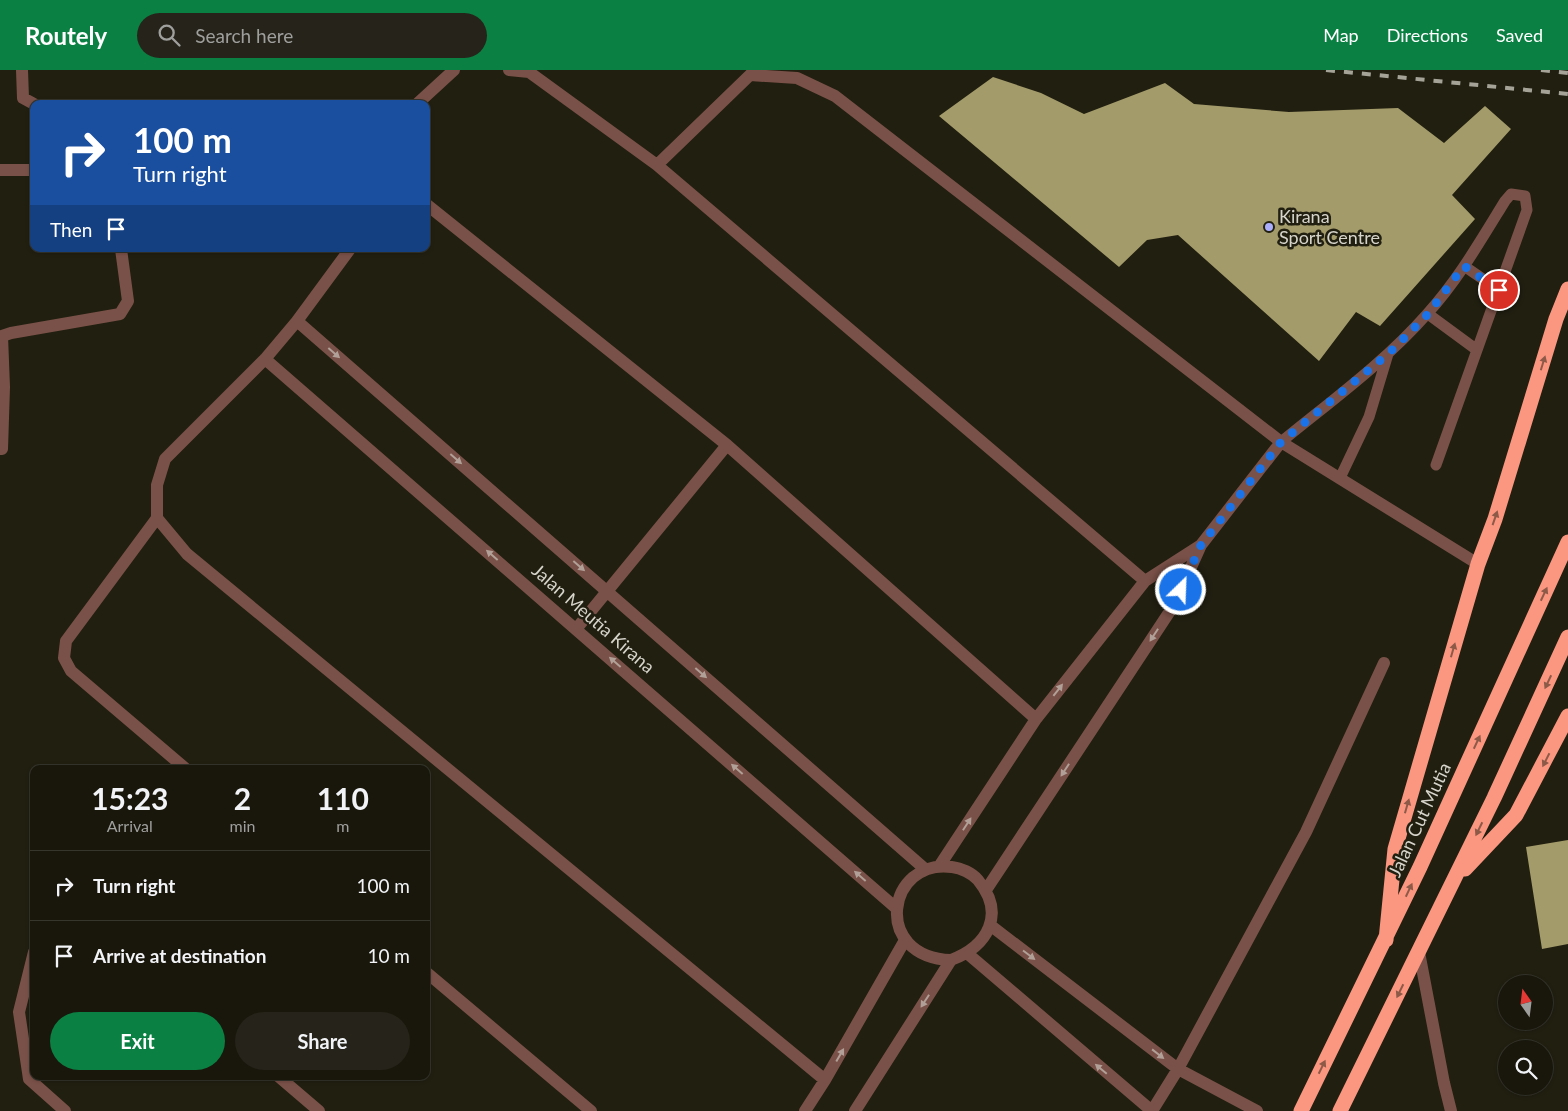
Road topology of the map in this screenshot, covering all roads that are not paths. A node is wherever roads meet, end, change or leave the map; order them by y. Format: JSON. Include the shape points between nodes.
{"nodes":[{"id":1,"x":22,"y":70,"type":"edge"},
{"id":2,"x":454,"y":70,"type":"edge"},
{"id":3,"x":509,"y":70,"type":"edge"},
{"id":4,"x":421,"y":100,"type":"edge"},
{"id":5,"x":30,"y":102,"type":"edge"},
{"id":6,"x":657,"y":165,"type":"junction"},
{"id":7,"x":0,"y":170,"type":"edge"},
{"id":8,"x":30,"y":170,"type":"edge"},
{"id":9,"x":430,"y":207,"type":"edge"},
{"id":10,"x":121,"y":252,"type":"edge"},
{"id":11,"x":348,"y":252,"type":"edge"},
{"id":12,"x":1464,"y":266,"type":"junction"},
{"id":13,"x":1568,"y":289,"type":"edge"},
{"id":14,"x":1499,"y":290,"type":"junction"},
{"id":15,"x":1428,"y":314,"type":"junction"},
{"id":16,"x":297,"y":321,"type":"junction"},
{"id":17,"x":1477,"y":350,"type":"junction"},
{"id":18,"x":1388,"y":354,"type":"junction"},
{"id":19,"x":265,"y":359,"type":"junction"},
{"id":20,"x":1281,"y":442,"type":"junction"},
{"id":21,"x":727,"y":445,"type":"junction"},
{"id":22,"x":0,"y":449,"type":"edge"},
{"id":23,"x":1436,"y":465,"type":"dead end"},
{"id":24,"x":1340,"y":478,"type":"junction"},
{"id":25,"x":157,"y":518,"type":"junction"},
{"id":26,"x":1568,"y":542,"type":"edge"},
{"id":27,"x":1201,"y":545,"type":"junction"},
{"id":28,"x":1478,"y":564,"type":"junction"},
{"id":29,"x":1144,"y":581,"type":"junction"},
{"id":30,"x":607,"y":591,"type":"junction"},
{"id":31,"x":577,"y":628,"type":"junction"},
{"id":32,"x":1568,"y":637,"type":"edge"},
{"id":33,"x":1384,"y":663,"type":"dead end"},
{"id":34,"x":1568,"y":716,"type":"edge"},
{"id":35,"x":1036,"y":719,"type":"junction"},
{"id":36,"x":181,"y":765,"type":"edge"},
{"id":37,"x":940,"y":865,"type":"junction"},
{"id":38,"x":925,"y":869,"type":"junction"},
{"id":39,"x":1455,"y":879,"type":"junction"},
{"id":40,"x":986,"y":890,"type":"junction"},
{"id":41,"x":896,"y":908,"type":"junction"},
{"id":42,"x":990,"y":925,"type":"junction"},
{"id":43,"x":905,"y":940,"type":"junction"},
{"id":44,"x":1386,"y":940,"type":"junction"},
{"id":45,"x":1419,"y":952,"type":"junction"},
{"id":46,"x":968,"y":954,"type":"junction"},
{"id":47,"x":951,"y":960,"type":"junction"},
{"id":48,"x":30,"y":968,"type":"edge"},
{"id":49,"x":430,"y":975,"type":"edge"},
{"id":50,"x":1178,"y":1069,"type":"junction"},
{"id":51,"x":283,"y":1080,"type":"edge"},
{"id":52,"x":825,"y":1080,"type":"junction"},
{"id":53,"x":65,"y":1111,"type":"edge"},
{"id":54,"x":320,"y":1111,"type":"edge"},
{"id":55,"x":591,"y":1111,"type":"edge"},
{"id":56,"x":805,"y":1111,"type":"edge"},
{"id":57,"x":854,"y":1111,"type":"edge"},
{"id":58,"x":1152,"y":1111,"type":"edge"},
{"id":59,"x":1257,"y":1111,"type":"edge"},
{"id":60,"x":1301,"y":1111,"type":"edge"},
{"id":61,"x":1340,"y":1111,"type":"edge"},
{"id":62,"x":1451,"y":1111,"type":"edge"}],
"edges":[{"from":1,"to":5,"type":"street","via":[[23,98]]},
{"from":2,"to":4,"type":"street"},
{"from":3,"to":6,"type":"street","via":[[528,72]]},
{"from":6,"to":20,"type":"street","via":[[750,75],[797,78],[835,96]]},
{"from":6,"to":29,"type":"street"},
{"from":7,"to":8,"type":"street"},
{"from":9,"to":21,"type":"street"},
{"from":10,"to":22,"type":"street","via":[[128,301],[120,314],[2,336],[4,387]]},
{"from":11,"to":16,"type":"street"},
{"from":12,"to":14,"type":"lane"},
{"from":12,"to":14,"type":"lane","via":[[1504,201],[1511,194],[1525,196],[1527,210]]},
{"from":12,"to":15,"type":"lane"},
{"from":28,"to":13,"type":"highway","one_way":true},
{"from":14,"to":17,"type":"lane"},
{"from":15,"to":17,"type":"lane"},
{"from":15,"to":18,"type":"lane"},
{"from":16,"to":19,"type":"street"},
{"from":16,"to":30,"type":"street","name":"Jalan Meutia Kirana","one_way":true},
{"from":17,"to":23,"type":"lane"},
{"from":18,"to":20,"type":"lane"},
{"from":18,"to":24,"type":"lane","via":[[1369,417]]},
{"from":19,"to":25,"type":"street","via":[[165,459],[157,486]]},
{"from":31,"to":19,"type":"street","name":"Jalan Meutia Kirana","one_way":true},
{"from":20,"to":24,"type":"street"},
{"from":20,"to":27,"type":"street"},
{"from":21,"to":30,"type":"street"},
{"from":21,"to":35,"type":"street"},
{"from":24,"to":28,"type":"street"},
{"from":25,"to":36,"type":"street","via":[[66,641],[64,658],[71,671]]},
{"from":25,"to":52,"type":"street","via":[[187,554]]},
{"from":44,"to":26,"type":"highway","name":"Jalan Cut Mutia","one_way":true},
{"from":27,"to":29,"type":"street"},
{"from":27,"to":40,"type":"street","one_way":true,"via":[[1174,605]]},
{"from":44,"to":28,"type":"highway","one_way":true,"via":[[1394,849]]},
{"from":35,"to":29,"type":"street","one_way":true},
{"from":30,"to":31,"type":"street"},
{"from":30,"to":38,"type":"street","name":"Jalan Meutia Kirana","one_way":true},
{"from":41,"to":31,"type":"street","name":"Jalan Meutia Kirana","one_way":true},
{"from":32,"to":39,"type":"highway","one_way":true},
{"from":33,"to":50,"type":"street","via":[[1306,832]]},
{"from":34,"to":39,"type":"highway","one_way":true,"via":[[1516,815]]},
{"from":37,"to":35,"type":"street","one_way":true},
{"from":37,"to":38,"type":"street"},
{"from":37,"to":40,"type":"street","via":[[958,868],[975,876]]},
{"from":38,"to":41,"type":"street","via":[[905,884]]},
{"from":39,"to":45,"type":"highway"},
{"from":40,"to":42,"type":"street","via":[[992,908]]},
{"from":41,"to":43,"type":"street","via":[[897,925]]},
{"from":42,"to":46,"type":"street","via":[[982,942]]},
{"from":42,"to":50,"type":"street","one_way":true},
{"from":43,"to":47,"type":"street","via":[[918,952],[934,959]]},
{"from":52,"to":43,"type":"street","one_way":true},
{"from":60,"to":44,"type":"highway","name":"Jalan Cut Mutia","one_way":true},
{"from":45,"to":61,"type":"highway","one_way":true},
{"from":45,"to":62,"type":"street"},
{"from":46,"to":47,"type":"street"},
{"from":58,"to":46,"type":"street","one_way":true},
{"from":47,"to":57,"type":"street","one_way":true},
{"from":48,"to":53,"type":"street","via":[[19,1012],[28,1079]]},
{"from":49,"to":55,"type":"street"},
{"from":50,"to":58,"type":"street"},
{"from":50,"to":59,"type":"street"},
{"from":51,"to":54,"type":"street"},
{"from":52,"to":56,"type":"street"}]}
